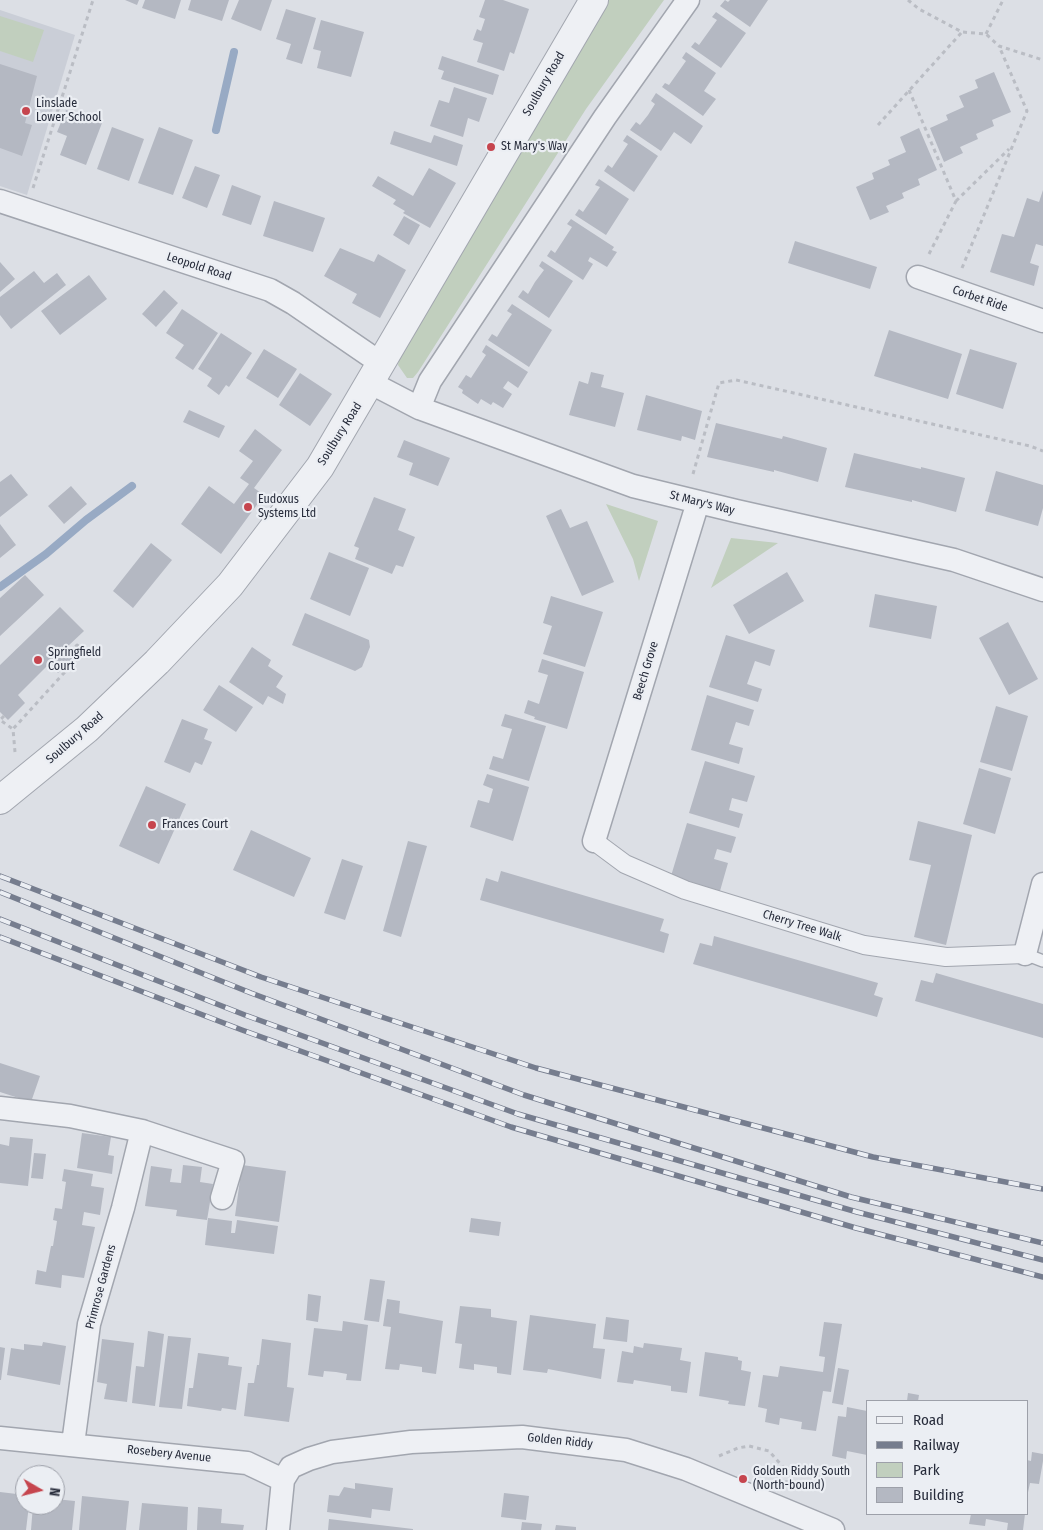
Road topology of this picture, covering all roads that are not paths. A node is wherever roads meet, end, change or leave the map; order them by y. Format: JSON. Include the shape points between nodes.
{"nodes":[{"id":1,"x":594,"y":0,"type":"edge"},
{"id":2,"x":688,"y":0,"type":"edge"},
{"id":3,"x":0,"y":201,"type":"edge"},
{"id":4,"x":918,"y":277,"type":"road end"},
{"id":5,"x":1043,"y":321,"type":"edge"},
{"id":6,"x":377,"y":374,"type":"junction"},
{"id":7,"x":419,"y":408,"type":"junction"},
{"id":8,"x":692,"y":500,"type":"junction"},
{"id":9,"x":1043,"y":590,"type":"edge"},
{"id":10,"x":0,"y":800,"type":"edge"},
{"id":11,"x":594,"y":841,"type":"joint"},
{"id":12,"x":1043,"y":884,"type":"edge"},
{"id":13,"x":1034,"y":958,"type":"edge"},
{"id":14,"x":0,"y":1108,"type":"edge"},
{"id":15,"x":142,"y":1131,"type":"junction"},
{"id":16,"x":222,"y":1198,"type":"dead end"},
{"id":17,"x":0,"y":1438,"type":"edge"},
{"id":18,"x":73,"y":1444,"type":"junction"},
{"id":19,"x":283,"y":1480,"type":"junction"},
{"id":20,"x":278,"y":1530,"type":"edge"},
{"id":21,"x":833,"y":1530,"type":"edge"}],
"edges":[{"from":1,"to":6,"type":"street","name":"Soulbury Road"},
{"from":2,"to":7,"type":"street","via":[[605,117],[430,381]]},
{"from":3,"to":6,"type":"street","name":"Leopold Road","via":[[270,290],[293,303]]},
{"from":4,"to":5,"type":"street","name":"Corbet Ride"},
{"from":6,"to":7,"type":"street","name":"St Mary's Way"},
{"from":6,"to":10,"type":"street","name":"Soulbury Road","via":[[320,467],[230,585],[94,723]]},
{"from":7,"to":8,"type":"street","name":"St Mary's Way","via":[[633,486]]},
{"from":8,"to":9,"type":"street","name":"St Mary's Way","via":[[954,560]]},
{"from":8,"to":11,"type":"street","name":"Beech Grove"},
{"from":11,"to":13,"type":"street","name":"Cherry Tree Walk","via":[[625,864],[685,890],[864,945],[946,957]]},
{"from":12,"to":13,"type":"street"},
{"from":14,"to":15,"type":"street","via":[[70,1116]]},
{"from":15,"to":16,"type":"street","via":[[233,1162]]},
{"from":15,"to":18,"type":"street","name":"Primrose Gardens","via":[[89,1324]]},
{"from":17,"to":18,"type":"street","name":"Rosebery Avenue"},
{"from":18,"to":19,"type":"street","name":"Rosebery Avenue","via":[[247,1463]]},
{"from":19,"to":20,"type":"street"},
{"from":19,"to":21,"type":"street","name":"Golden Riddy","via":[[292,1467],[332,1452],[411,1442],[522,1436],[626,1450],[698,1473]]}]}
